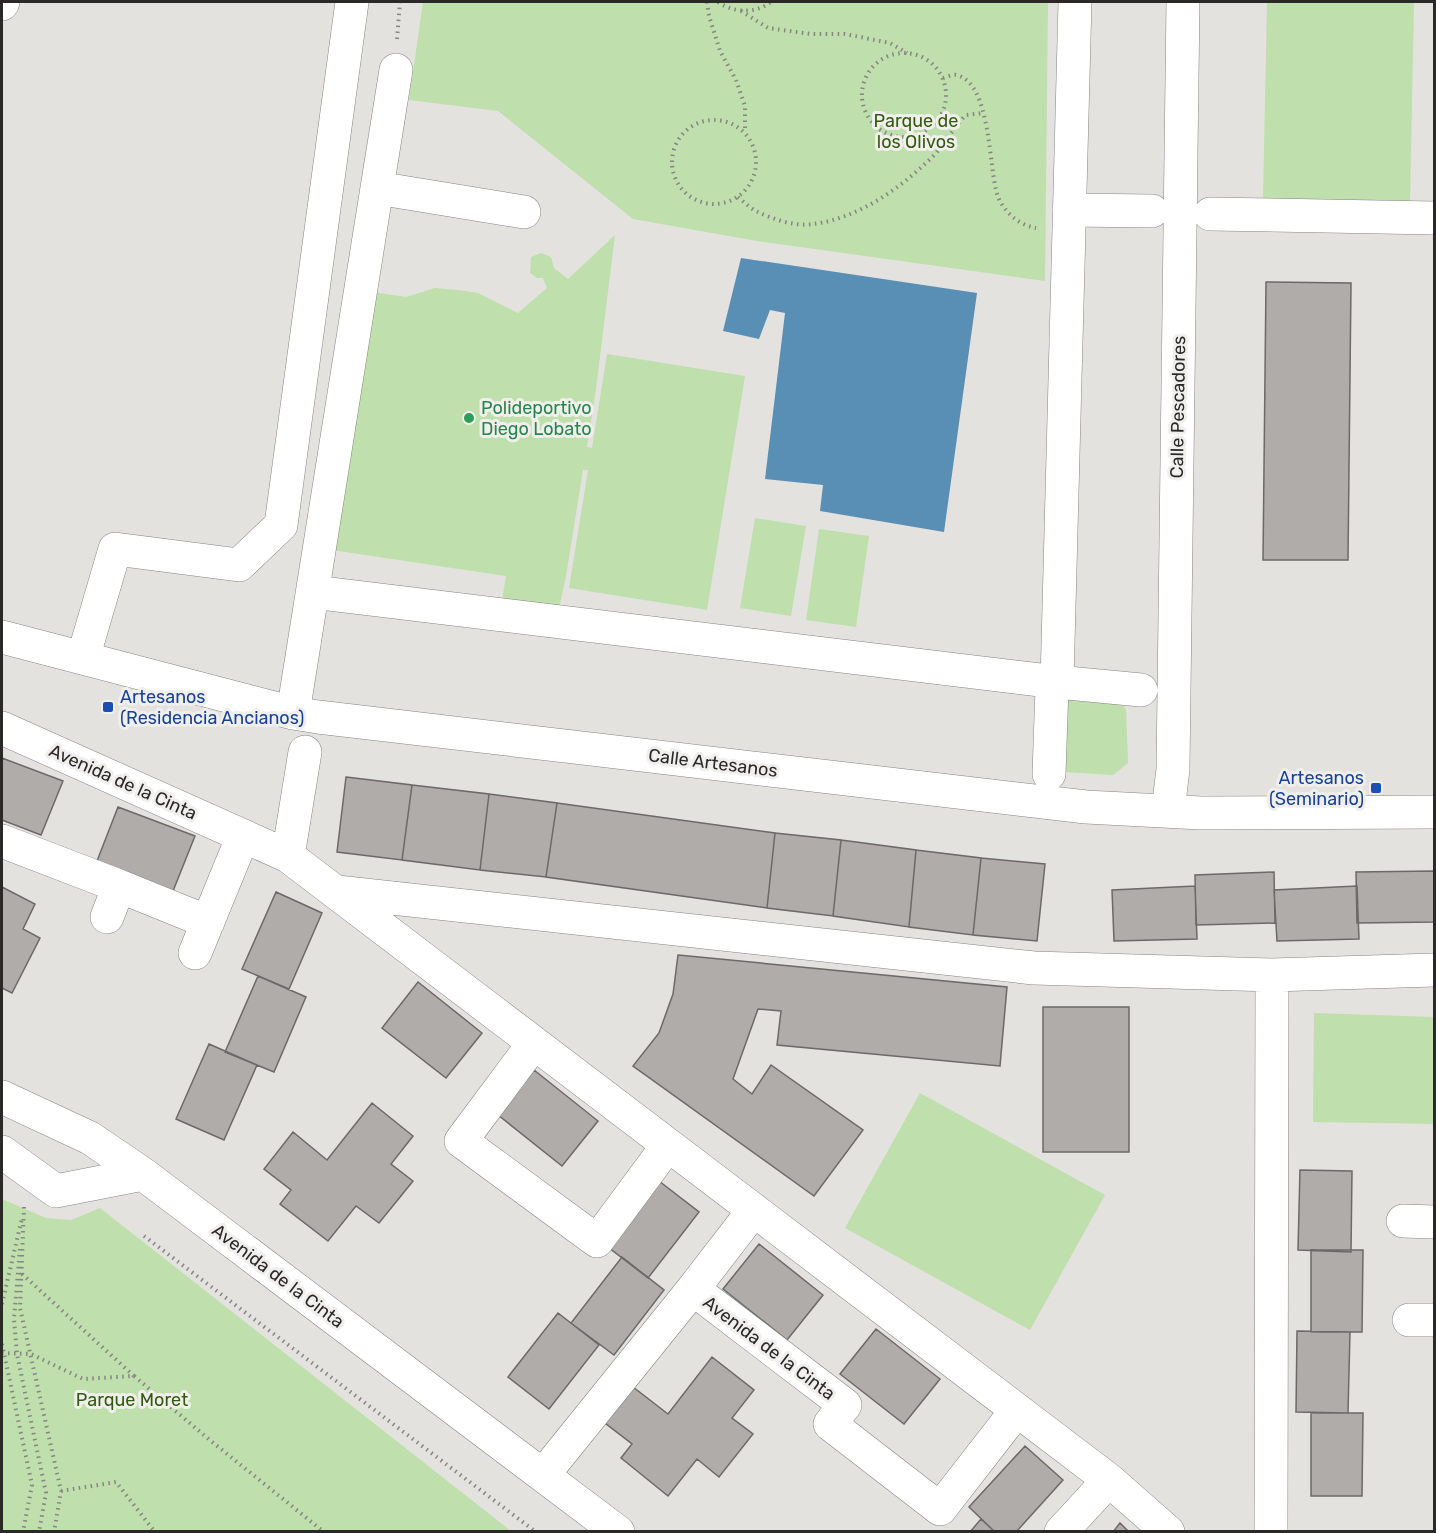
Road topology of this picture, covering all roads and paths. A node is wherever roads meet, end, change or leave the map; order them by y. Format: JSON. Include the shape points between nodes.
{"nodes":[{"id":1,"x":352,"y":2,"type":"edge"},
{"id":2,"x":707,"y":2,"type":"edge"},
{"id":3,"x":718,"y":2,"type":"edge"},
{"id":4,"x":771,"y":2,"type":"edge"},
{"id":5,"x":1075,"y":2,"type":"edge"},
{"id":6,"x":1183,"y":2,"type":"edge"},
{"id":7,"x":741,"y":11,"type":"junction"},
{"id":8,"x":908,"y":53,"type":"junction"},
{"id":9,"x":396,"y":70,"type":"dead end"},
{"id":10,"x":943,"y":78,"type":"junction"},
{"id":11,"x":984,"y":113,"type":"junction"},
{"id":12,"x":745,"y":132,"type":"junction"},
{"id":13,"x":377,"y":188,"type":"junction"},
{"id":14,"x":738,"y":197,"type":"junction"},
{"id":15,"x":1152,"y":211,"type":"dead end"},
{"id":16,"x":524,"y":212,"type":"dead end"},
{"id":17,"x":1210,"y":214,"type":"dead end"},
{"id":18,"x":1434,"y":218,"type":"edge"},
{"id":19,"x":1069,"y":220,"type":"junction"},
{"id":20,"x":313,"y":592,"type":"junction"},
{"id":21,"x":2,"y":637,"type":"edge"},
{"id":22,"x":83,"y":658,"type":"junction"},
{"id":23,"x":1057,"y":682,"type":"junction"},
{"id":24,"x":1141,"y":690,"type":"dead end"},
{"id":25,"x":293,"y":713,"type":"junction"},
{"id":26,"x":2,"y":728,"type":"edge"},
{"id":27,"x":305,"y":752,"type":"dead end"},
{"id":28,"x":1049,"y":774,"type":"dead end"},
{"id":29,"x":1168,"y":811,"type":"junction"},
{"id":30,"x":1434,"y":812,"type":"edge"},
{"id":31,"x":243,"y":836,"type":"junction"},
{"id":32,"x":2,"y":841,"type":"edge"},
{"id":33,"x":288,"y":856,"type":"junction"},
{"id":34,"x":119,"y":886,"type":"junction"},
{"id":35,"x":336,"y":892,"type":"junction"},
{"id":36,"x":107,"y":917,"type":"dead end"},
{"id":37,"x":208,"y":922,"type":"junction"},
{"id":38,"x":195,"y":953,"type":"dead end"},
{"id":39,"x":1434,"y":970,"type":"edge"},
{"id":40,"x":1272,"y":975,"type":"junction"},
{"id":41,"x":534,"y":1043,"type":"junction"},
{"id":42,"x":2,"y":1097,"type":"edge"},
{"id":43,"x":668,"y":1145,"type":"junction"},
{"id":44,"x":2,"y":1152,"type":"edge"},
{"id":45,"x":143,"y":1174,"type":"junction"},
{"id":46,"x":26,"y":1203,"type":"dead end"},
{"id":47,"x":24,"y":1209,"type":"junction"},
{"id":48,"x":754,"y":1210,"type":"junction"},
{"id":49,"x":144,"y":1236,"type":"dead end"},
{"id":50,"x":22,"y":1274,"type":"junction"},
{"id":51,"x":693,"y":1289,"type":"junction"},
{"id":52,"x":2,"y":1304,"type":"edge"},
{"id":53,"x":2,"y":1344,"type":"edge"},
{"id":54,"x":2,"y":1353,"type":"edge"},
{"id":55,"x":18,"y":1354,"type":"junction"},
{"id":56,"x":31,"y":1354,"type":"junction"},
{"id":57,"x":134,"y":1376,"type":"junction"},
{"id":58,"x":1017,"y":1410,"type":"junction"},
{"id":59,"x":543,"y":1475,"type":"junction"},
{"id":60,"x":1109,"y":1480,"type":"junction"},
{"id":61,"x":61,"y":1491,"type":"junction"},
{"id":62,"x":23,"y":1532,"type":"edge"},
{"id":63,"x":39,"y":1532,"type":"edge"},
{"id":64,"x":54,"y":1532,"type":"edge"},
{"id":65,"x":155,"y":1532,"type":"edge"},
{"id":66,"x":324,"y":1532,"type":"edge"},
{"id":67,"x":536,"y":1532,"type":"edge"},
{"id":68,"x":618,"y":1532,"type":"edge"},
{"id":69,"x":1060,"y":1532,"type":"edge"},
{"id":70,"x":1168,"y":1532,"type":"edge"},
{"id":71,"x":1271,"y":1532,"type":"edge"}],
"edges":[{"from":1,"to":22,"type":"street","via":[[281,525],[239,565],[115,549]]},
{"from":2,"to":12,"type":"path","via":[[720,51],[745,106]]},
{"from":3,"to":7,"type":"path"},
{"from":4,"to":7,"type":"path","via":[[755,10]]},
{"from":5,"to":19,"type":"street"},
{"from":6,"to":29,"type":"street","name":"Calle Pescadores","via":[[1173,769]]},
{"from":7,"to":8,"type":"path","via":[[768,28],[845,34],[890,43]]},
{"from":8,"to":10,"type":"path","via":[[922,57]]},
{"from":8,"to":10,"type":"path","via":[[879,60],[862,84],[865,113],[885,134],[914,137],[928,130],[945,107]]},
{"from":9,"to":13,"type":"street"},
{"from":10,"to":11,"type":"path","via":[[955,75],[965,79],[983,104]]},
{"from":11,"to":14,"type":"path","via":[[966,115],[930,160],[909,178],[846,215],[813,224],[790,223],[754,211]]},
{"from":11,"to":19,"type":"path","via":[[999,198],[1014,220],[1033,228]]},
{"from":12,"to":14,"type":"path","via":[[757,159],[749,187]]},
{"from":12,"to":14,"type":"path","via":[[733,123],[704,121],[690,127],[673,151],[675,179],[696,201],[725,203]]},
{"from":13,"to":16,"type":"street"},
{"from":13,"to":20,"type":"street"},
{"from":15,"to":19,"type":"street"},
{"from":17,"to":18,"type":"street"},
{"from":19,"to":23,"type":"street"},
{"from":20,"to":23,"type":"street"},
{"from":20,"to":25,"type":"street"},
{"from":21,"to":22,"type":"street","name":"Calle Artesanos"},
{"from":22,"to":25,"type":"street","name":"Calle Artesanos"},
{"from":23,"to":24,"type":"street"},
{"from":23,"to":28,"type":"street","via":[[1052,687]]},
{"from":25,"to":29,"type":"street","name":"Calle Artesanos","via":[[1086,807]]},
{"from":26,"to":31,"type":"street","name":"Avenida de la Cinta"},
{"from":27,"to":33,"type":"street"},
{"from":29,"to":30,"type":"street","name":"Calle Artesanos"},
{"from":31,"to":33,"type":"street","name":"Avenida de la Cinta"},
{"from":31,"to":37,"type":"street"},
{"from":32,"to":34,"type":"street"},
{"from":33,"to":35,"type":"street","name":"Avenida de la Cinta"},
{"from":34,"to":36,"type":"street"},
{"from":34,"to":37,"type":"street"},
{"from":35,"to":40,"type":"street","via":[[1034,968]]},
{"from":35,"to":41,"type":"street","name":"Avenida de la Cinta"},
{"from":37,"to":38,"type":"street"},
{"from":39,"to":40,"type":"street"},
{"from":40,"to":71,"type":"street"},
{"from":41,"to":43,"type":"street","name":"Avenida de la Cinta"},
{"from":41,"to":43,"type":"street","via":[[461,1142],[597,1241]]},
{"from":42,"to":45,"type":"street","name":"Avenida de la Cinta","via":[[90,1138]]},
{"from":43,"to":48,"type":"street","name":"Avenida de la Cinta"},
{"from":44,"to":45,"type":"street","via":[[56,1191]]},
{"from":45,"to":59,"type":"street","name":"Avenida de la Cinta"},
{"from":46,"to":47,"type":"path"},
{"from":47,"to":50,"type":"path"},
{"from":47,"to":52,"type":"path"},
{"from":47,"to":55,"type":"path","via":[[14,1319]]},
{"from":48,"to":51,"type":"street","name":"Avenida de la Cinta"},
{"from":48,"to":58,"type":"street","name":"Avenida de la Cinta"},
{"from":49,"to":67,"type":"path"},
{"from":50,"to":56,"type":"path","via":[[20,1308]]},
{"from":50,"to":57,"type":"path"},
{"from":51,"to":58,"type":"street","name":"Avenida de la Cinta","via":[[845,1405],[830,1424],[940,1509]]},
{"from":51,"to":59,"type":"street","name":"Avenida de la Cinta"},
{"from":53,"to":54,"type":"path"},
{"from":54,"to":55,"type":"path"},
{"from":54,"to":62,"type":"path","via":[[32,1485]]},
{"from":55,"to":56,"type":"path"},
{"from":55,"to":63,"type":"path","via":[[45,1493]]},
{"from":56,"to":57,"type":"path","via":[[83,1378]]},
{"from":56,"to":61,"type":"path"},
{"from":57,"to":66,"type":"path"},
{"from":58,"to":60,"type":"street","name":"Avenida de la Cinta"},
{"from":59,"to":68,"type":"street","name":"Avenida de la Cinta"},
{"from":60,"to":69,"type":"street"},
{"from":60,"to":70,"type":"street","name":"Avenida de la Cinta"},
{"from":61,"to":64,"type":"path"},
{"from":61,"to":65,"type":"path","via":[[116,1482]]}]}
